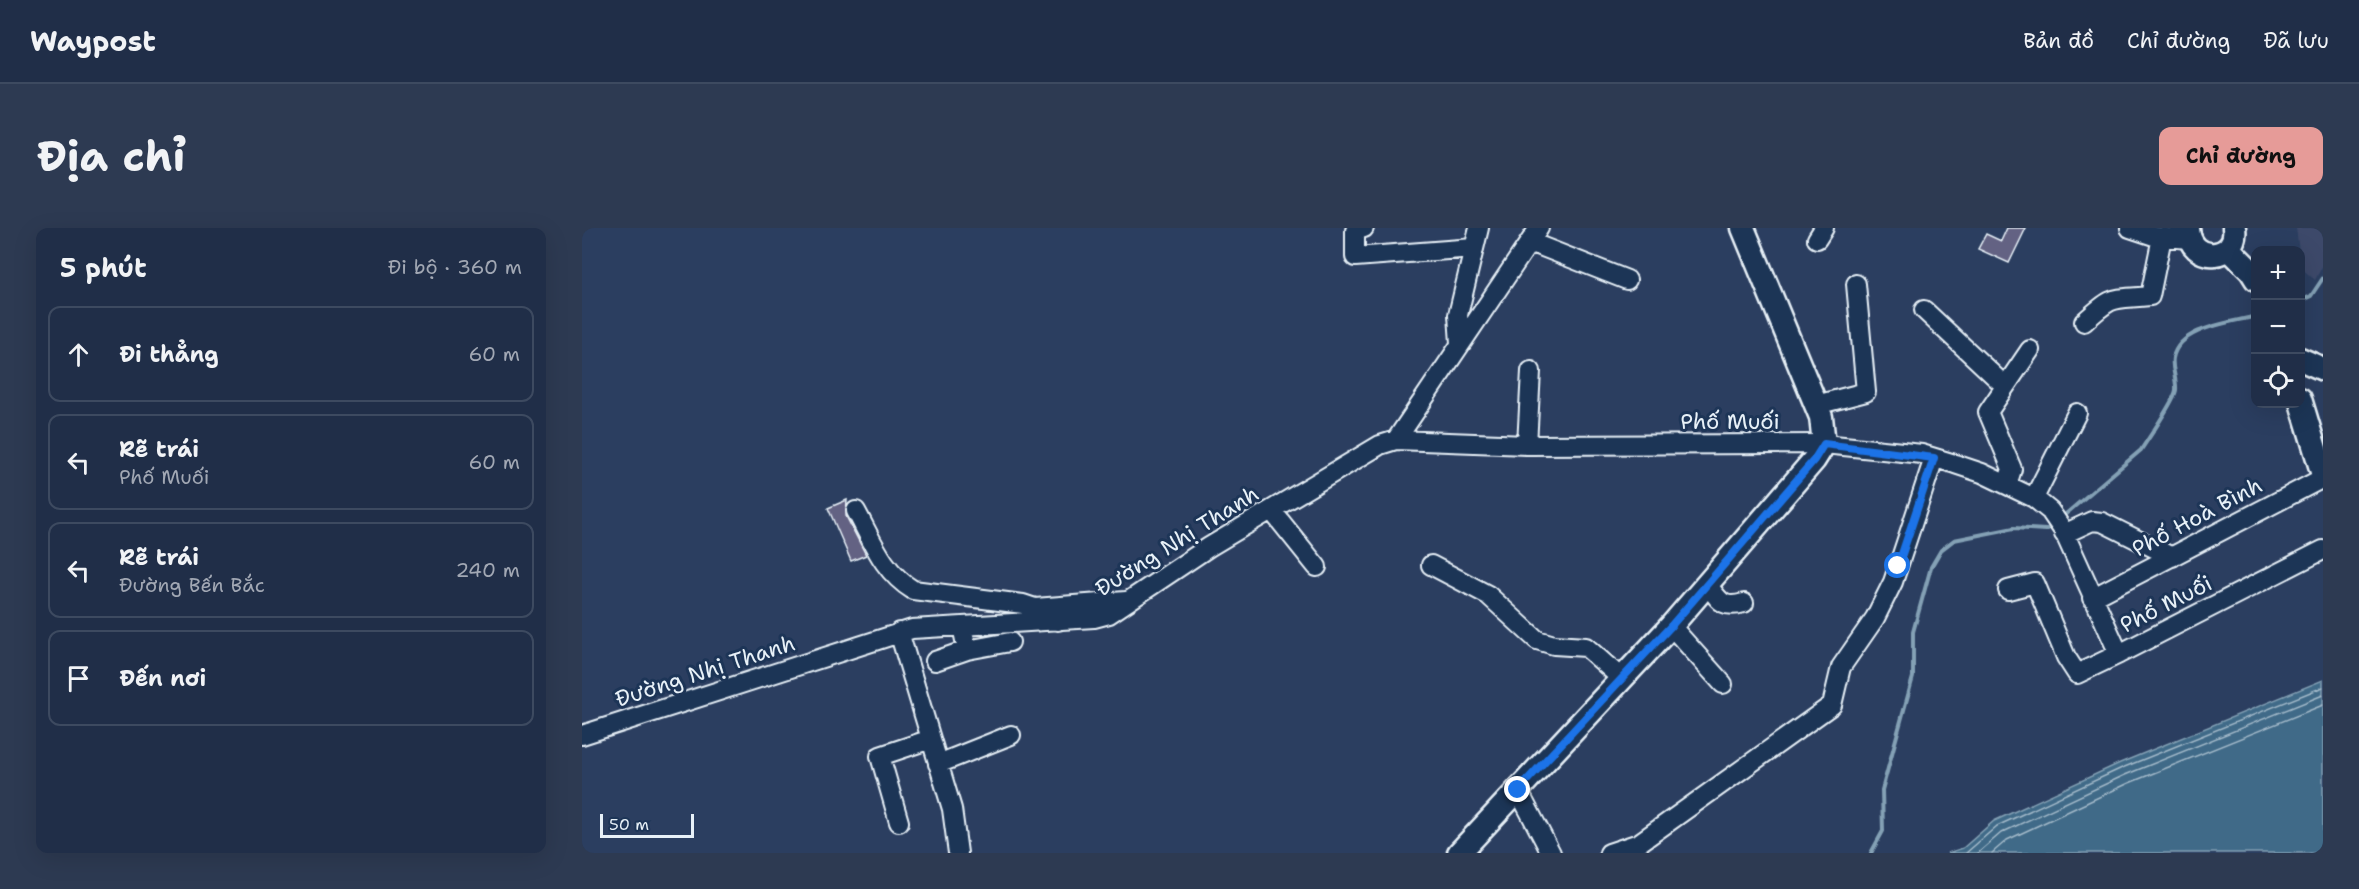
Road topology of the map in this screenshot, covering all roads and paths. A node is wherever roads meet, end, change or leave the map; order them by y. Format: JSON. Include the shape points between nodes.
{"nodes":[{"id":1,"x":1364,"y":228,"type":"edge"},
{"id":2,"x":1479,"y":228,"type":"edge"},
{"id":3,"x":1743,"y":228,"type":"edge"},
{"id":4,"x":2130,"y":228,"type":"edge"},
{"id":5,"x":2188,"y":234,"type":"edge"},
{"id":6,"x":1535,"y":235,"type":"edge"},
{"id":7,"x":2163,"y":237,"type":"junction"},
{"id":8,"x":2231,"y":238,"type":"edge"},
{"id":9,"x":1474,"y":248,"type":"junction"},
{"id":10,"x":2251,"y":271,"type":"edge"},
{"id":11,"x":1627,"y":280,"type":"dead end"},
{"id":12,"x":1856,"y":284,"type":"dead end"},
{"id":13,"x":1924,"y":310,"type":"dead end"},
{"id":14,"x":2084,"y":322,"type":"dead end"},
{"id":15,"x":1460,"y":343,"type":"junction"},
{"id":16,"x":2030,"y":350,"type":"dead end"},
{"id":17,"x":2305,"y":361,"type":"edge"},
{"id":18,"x":2323,"y":369,"type":"edge"},
{"id":19,"x":1531,"y":371,"type":"dead end"},
{"id":20,"x":2005,"y":386,"type":"junction"},
{"id":21,"x":1816,"y":405,"type":"junction"},
{"id":22,"x":2305,"y":408,"type":"edge"},
{"id":23,"x":2077,"y":412,"type":"dead end"},
{"id":24,"x":1396,"y":440,"type":"junction"},
{"id":25,"x":2318,"y":440,"type":"edge"},
{"id":26,"x":1824,"y":444,"type":"junction"},
{"id":27,"x":1527,"y":445,"type":"junction"},
{"id":28,"x":1934,"y":458,"type":"junction"},
{"id":29,"x":2323,"y":476,"type":"edge"},
{"id":30,"x":2007,"y":485,"type":"junction"},
{"id":31,"x":2034,"y":498,"type":"junction"},
{"id":32,"x":856,"y":511,"type":"dead end"},
{"id":33,"x":1272,"y":511,"type":"junction"},
{"id":34,"x":2063,"y":532,"type":"junction"},
{"id":35,"x":2323,"y":550,"type":"edge"},
{"id":36,"x":2172,"y":557,"type":"junction"},
{"id":37,"x":1431,"y":565,"type":"dead end"},
{"id":38,"x":1317,"y":567,"type":"dead end"},
{"id":39,"x":1707,"y":584,"type":"junction"},
{"id":40,"x":2008,"y":590,"type":"dead end"},
{"id":41,"x":2092,"y":598,"type":"junction"},
{"id":42,"x":1129,"y":601,"type":"junction"},
{"id":43,"x":1744,"y":603,"type":"dead end"},
{"id":44,"x":1035,"y":608,"type":"junction"},
{"id":45,"x":1058,"y":621,"type":"junction"},
{"id":46,"x":962,"y":626,"type":"junction"},
{"id":47,"x":1671,"y":626,"type":"junction"},
{"id":48,"x":899,"y":632,"type":"junction"},
{"id":49,"x":1010,"y":642,"type":"dead end"},
{"id":50,"x":967,"y":650,"type":"junction"},
{"id":51,"x":2119,"y":654,"type":"junction"},
{"id":52,"x":935,"y":661,"type":"dead end"},
{"id":53,"x":1622,"y":679,"type":"junction"},
{"id":54,"x":1723,"y":684,"type":"dead end"},
{"id":55,"x":582,"y":735,"type":"edge"},
{"id":56,"x":1011,"y":735,"type":"dead end"},
{"id":57,"x":931,"y":739,"type":"junction"},
{"id":58,"x":938,"y":764,"type":"junction"},
{"id":59,"x":1518,"y":790,"type":"junction"},
{"id":60,"x":899,"y":822,"type":"dead end"},
{"id":61,"x":958,"y":853,"type":"edge"},
{"id":62,"x":1460,"y":853,"type":"edge"},
{"id":63,"x":1551,"y":853,"type":"edge"},
{"id":64,"x":1609,"y":853,"type":"edge"}],
"edges":[{"from":1,"to":9,"type":"street","via":[[1355,231],[1355,257]]},
{"from":2,"to":9,"type":"street"},
{"from":3,"to":21,"type":"main road"},
{"from":4,"to":7,"type":"street"},
{"from":5,"to":7,"type":"street"},
{"from":5,"to":8,"type":"main road","via":[[2194,248],[2214,255]]},
{"from":6,"to":11,"type":"street"},
{"from":6,"to":15,"type":"street"},
{"from":7,"to":14,"type":"street","via":[[2150,296],[2117,297]]},
{"from":8,"to":10,"type":"main road"},
{"from":9,"to":15,"type":"street","via":[[1458,315]]},
{"from":12,"to":21,"type":"street","via":[[1866,392]]},
{"from":13,"to":20,"type":"street"},
{"from":15,"to":24,"type":"street"},
{"from":16,"to":20,"type":"street"},
{"from":17,"to":18,"type":"main road"},
{"from":19,"to":27,"type":"street"},
{"from":20,"to":30,"type":"street","via":[[1988,412],[2012,469]]},
{"from":21,"to":26,"type":"main road"},
{"from":22,"to":25,"type":"main road"},
{"from":23,"to":31,"type":"street"},
{"from":24,"to":27,"type":"street","name":"Phố Muối"},
{"from":24,"to":33,"type":"street","name":"Đường Nhị Thanh","via":[[1380,445]]},
{"from":25,"to":29,"type":"main road"},
{"from":26,"to":27,"type":"street","name":"Phố Muối"},
{"from":26,"to":28,"type":"street","name":"Phố Muối"},
{"from":26,"to":39,"type":"main road"},
{"from":28,"to":30,"type":"street","name":"Phố Muối"},
{"from":28,"to":64,"type":"street","via":[[1893,582],[1875,618],[1841,667],[1832,705],[1639,843]]},
{"from":29,"to":36,"type":"street","name":"Phố Hoà Bình"},
{"from":30,"to":31,"type":"street","name":"Phố Muối"},
{"from":31,"to":34,"type":"street","name":"Phố Muối","via":[[2050,511]]},
{"from":32,"to":44,"type":"street","via":[[887,568],[913,590]]},
{"from":33,"to":38,"type":"street"},
{"from":33,"to":42,"type":"street","name":"Đường Nhị Thanh","via":[[1209,547]]},
{"from":34,"to":36,"type":"street","via":[[2092,521],[2102,522]]},
{"from":34,"to":41,"type":"street","name":"Phố Muối"},
{"from":35,"to":51,"type":"street","name":"Phố Muối"},
{"from":36,"to":41,"type":"street","name":"Phố Hoà Bình"},
{"from":37,"to":53,"type":"street","via":[[1488,595],[1537,640],[1586,647]]},
{"from":39,"to":43,"type":"street","via":[[1725,605]]},
{"from":39,"to":47,"type":"main road"},
{"from":40,"to":51,"type":"street","via":[[2035,583],[2066,657],[2078,674]]},
{"from":41,"to":51,"type":"street","name":"Phố Muối"},
{"from":42,"to":44,"type":"street"},
{"from":42,"to":45,"type":"street","name":"Đường Nhị Thanh","via":[[1109,614]]},
{"from":44,"to":45,"type":"street"},
{"from":45,"to":46,"type":"street","name":"Đường Nhị Thanh"},
{"from":46,"to":48,"type":"street","name":"Đường Nhị Thanh"},
{"from":46,"to":50,"type":"street"},
{"from":47,"to":53,"type":"main road"},
{"from":47,"to":54,"type":"street"},
{"from":48,"to":55,"type":"street","name":"Đường Nhị Thanh"},
{"from":48,"to":57,"type":"street"},
{"from":49,"to":50,"type":"street"},
{"from":50,"to":52,"type":"street"},
{"from":53,"to":59,"type":"main road"},
{"from":56,"to":58,"type":"street"},
{"from":57,"to":58,"type":"street"},
{"from":57,"to":60,"type":"street","via":[[880,756]]},
{"from":58,"to":61,"type":"street","via":[[952,809]]},
{"from":59,"to":62,"type":"main road"},
{"from":59,"to":63,"type":"street"}]}
